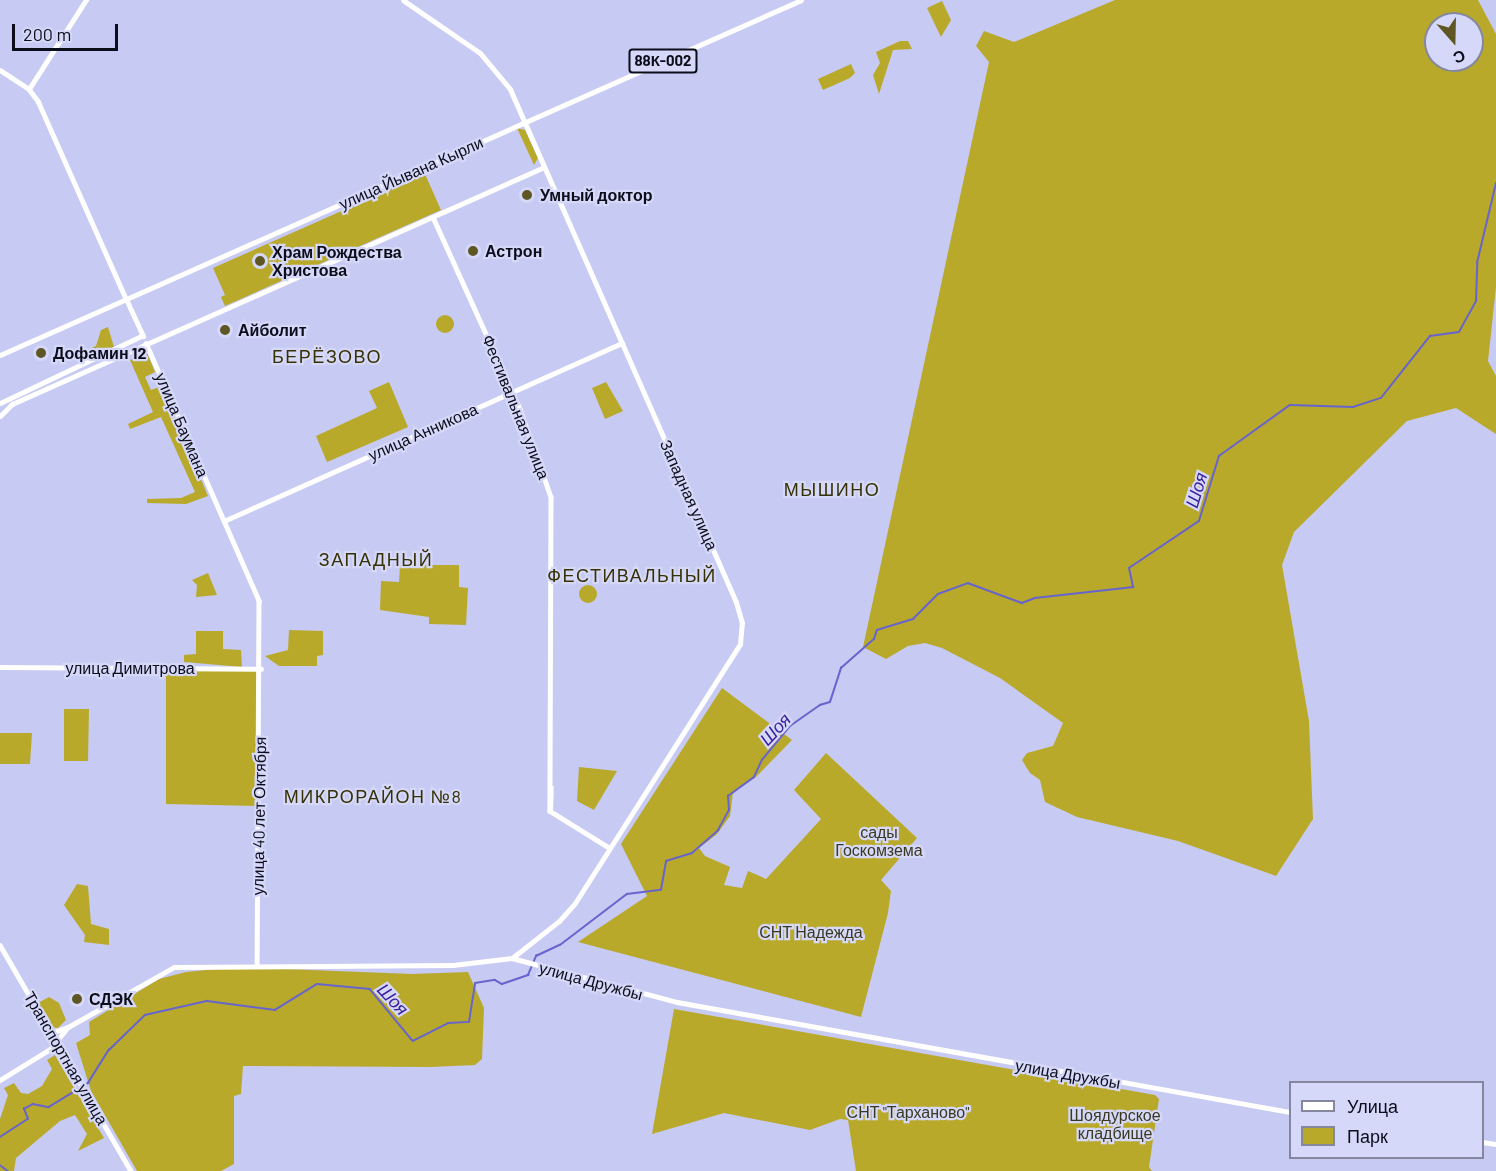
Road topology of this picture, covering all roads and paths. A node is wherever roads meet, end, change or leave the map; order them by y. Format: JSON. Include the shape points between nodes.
{"nodes":[{"id":1,"x":86,"y":0,"type":"edge"},
{"id":2,"x":403,"y":0,"type":"edge"},
{"id":3,"x":801,"y":0,"type":"edge"},
{"id":4,"x":0,"y":70,"type":"edge"},
{"id":5,"x":29,"y":89,"type":"junction"},
{"id":6,"x":526,"y":122,"type":"junction"},
{"id":7,"x":544,"y":167,"type":"junction"},
{"id":8,"x":433,"y":217,"type":"junction"},
{"id":9,"x":126,"y":299,"type":"junction"},
{"id":10,"x":143,"y":335,"type":"junction"},
{"id":11,"x":146,"y":343,"type":"junction"},
{"id":12,"x":622,"y":343,"type":"junction"},
{"id":13,"x":0,"y":355,"type":"edge"},
{"id":14,"x":80,"y":364,"type":"junction"},
{"id":15,"x":84,"y":372,"type":"junction"},
{"id":16,"x":512,"y":392,"type":"junction"},
{"id":17,"x":0,"y":403,"type":"edge"},
{"id":18,"x":0,"y":416,"type":"edge"},
{"id":19,"x":224,"y":521,"type":"junction"},
{"id":20,"x":0,"y":667,"type":"edge"},
{"id":21,"x":261,"y":669,"type":"junction"},
{"id":22,"x":610,"y":848,"type":"junction"},
{"id":23,"x":0,"y":945,"type":"edge"},
{"id":24,"x":512,"y":958,"type":"junction"},
{"id":25,"x":256,"y":964,"type":"junction"},
{"id":26,"x":68,"y":1027,"type":"junction"},
{"id":27,"x":51,"y":1033,"type":"junction"},
{"id":28,"x":56,"y":1042,"type":"junction"},
{"id":29,"x":0,"y":1080,"type":"edge"},
{"id":30,"x":1289,"y":1112,"type":"edge"},
{"id":31,"x":131,"y":1171,"type":"edge"}],
"edges":[{"from":1,"to":5,"type":"street"},
{"from":2,"to":6,"type":"main road","name":"Западная улица","via":[[489,61],[505,80]]},
{"from":3,"to":6,"type":"main road","name":"улица Йывана Кырли","number":"88К-002"},
{"from":4,"to":5,"type":"street","name":"улица Баумана"},
{"from":5,"to":9,"type":"street","name":"улица Баумана","via":[[38,101]]},
{"from":6,"to":7,"type":"main road","name":"Западная улица"},
{"from":6,"to":9,"type":"main road","name":"улица Йывана Кырли"},
{"from":7,"to":8,"type":"main road"},
{"from":7,"to":12,"type":"main road","name":"Западная улица"},
{"from":8,"to":11,"type":"main road"},
{"from":8,"to":16,"type":"street","name":"Фестивальная улица"},
{"from":9,"to":10,"type":"main road","name":"улица Баумана"},
{"from":9,"to":13,"type":"main road","name":"улица Йывана Кырли"},
{"from":10,"to":11,"type":"main road","name":"улица Баумана"},
{"from":10,"to":14,"type":"main road"},
{"from":11,"to":15,"type":"main road"},
{"from":11,"to":19,"type":"street","name":"улица Баумана"},
{"from":12,"to":16,"type":"street","name":"улица Анникова"},
{"from":12,"to":22,"type":"main road","name":"Западная улица","via":[[736,602],[742,630],[732,659]]},
{"from":14,"to":15,"type":"main road"},
{"from":14,"to":17,"type":"main road"},
{"from":15,"to":18,"type":"main road","via":[[12,404]]},
{"from":16,"to":19,"type":"street","name":"улица Анникова"},
{"from":16,"to":22,"type":"street","name":"Фестивальная улица","via":[[539,460],[552,507],[550,811]]},
{"from":19,"to":21,"type":"street","name":"улица Баумана","via":[[259,601]]},
{"from":20,"to":21,"type":"street","name":"улица Димитрова"},
{"from":21,"to":25,"type":"street","name":"улица 40 лет Октября"},
{"from":22,"to":24,"type":"main road","name":"Западная улица","via":[[569,911]]},
{"from":23,"to":27,"type":"street","name":"Транспортная улица"},
{"from":24,"to":25,"type":"main road","name":"улица Дружбы","via":[[453,965]]},
{"from":24,"to":30,"type":"street","name":"улица Дружбы","via":[[677,1002]]},
{"from":25,"to":26,"type":"main road","name":"улица Дружбы","via":[[169,969]]},
{"from":26,"to":27,"type":"street"},
{"from":26,"to":28,"type":"main road","name":"улица Дружбы"},
{"from":27,"to":28,"type":"street","name":"Транспортная улица"},
{"from":28,"to":29,"type":"main road","name":"улица Дружбы"},
{"from":28,"to":31,"type":"street","name":"Транспортная улица"}]}
